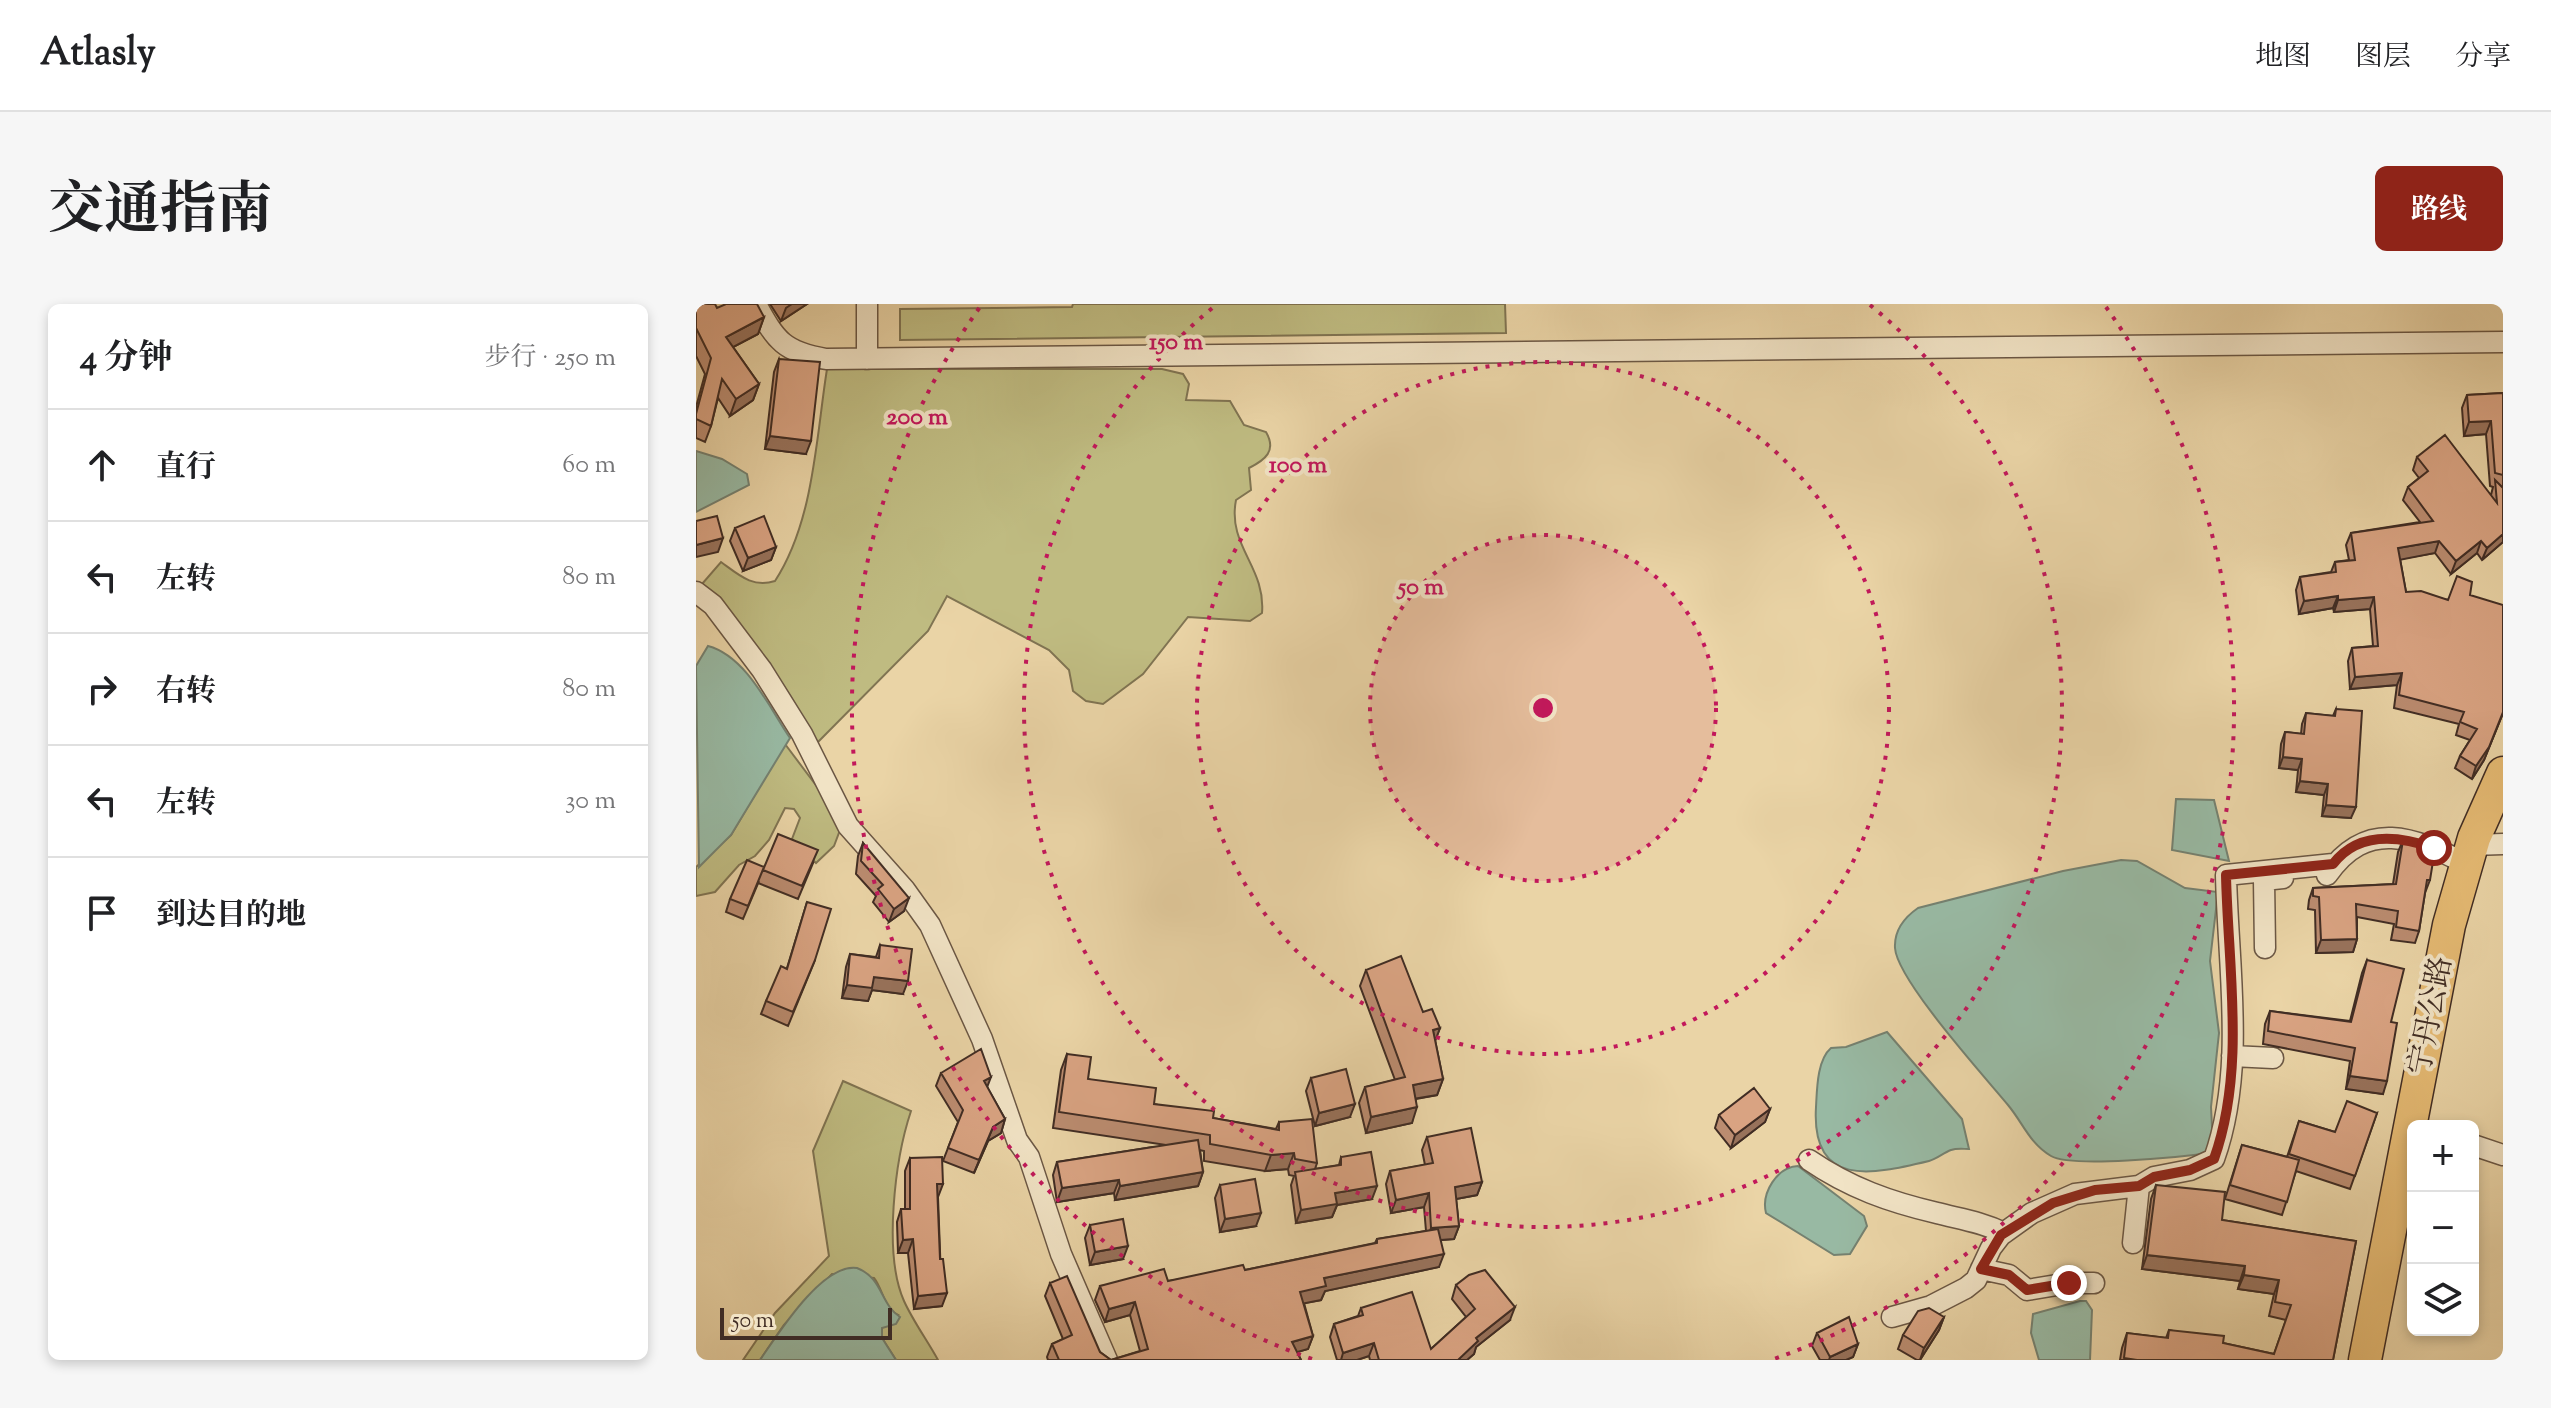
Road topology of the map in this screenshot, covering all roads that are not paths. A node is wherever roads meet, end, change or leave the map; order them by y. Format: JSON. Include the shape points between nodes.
{"nodes":[{"id":1,"x":756,"y":304,"type":"edge"},
{"id":2,"x":867,"y":304,"type":"edge"},
{"id":3,"x":2503,"y":342,"type":"edge"},
{"id":4,"x":867,"y":359,"type":"junction"},
{"id":5,"x":696,"y":592,"type":"edge"},
{"id":6,"x":2503,"y":773,"type":"edge"},
{"id":7,"x":2480,"y":851,"type":"edge"},
{"id":8,"x":2333,"y":864,"type":"junction"},
{"id":9,"x":2265,"y":948,"type":"dead end"},
{"id":10,"x":2232,"y":1056,"type":"junction"},
{"id":11,"x":2273,"y":1058,"type":"dead end"},
{"id":12,"x":2413,"y":1120,"type":"edge"},
{"id":13,"x":2479,"y":1147,"type":"edge"},
{"id":14,"x":2407,"y":1151,"type":"edge"},
{"id":15,"x":2503,"y":1155,"type":"edge"},
{"id":16,"x":1809,"y":1160,"type":"dead end"},
{"id":17,"x":2139,"y":1186,"type":"junction"},
{"id":18,"x":2004,"y":1233,"type":"junction"},
{"id":19,"x":2133,"y":1243,"type":"dead end"},
{"id":20,"x":1981,"y":1269,"type":"junction"},
{"id":21,"x":2094,"y":1283,"type":"dead end"},
{"id":22,"x":1892,"y":1317,"type":"dead end"},
{"id":23,"x":1107,"y":1360,"type":"edge"},
{"id":24,"x":2365,"y":1360,"type":"edge"}],
"edges":[{"from":1,"to":4,"type":"street","via":[[774,337],[797,354]]},
{"from":2,"to":4,"type":"street"},
{"from":3,"to":4,"type":"street"},
{"from":5,"to":23,"type":"street","via":[[713,605],[762,670],[802,734],[848,826],[930,925],[982,1039],[1061,1254]]},
{"from":6,"to":7,"type":"main road","name":"宁丹公路"},
{"from":7,"to":8,"type":"street","via":[[2434,848],[2393,837],[2359,844]]},
{"from":7,"to":12,"type":"main road","name":"宁丹公路","via":[[2449,925]]},
{"from":8,"to":9,"type":"street","via":[[2329,874],[2264,880]]},
{"from":8,"to":10,"type":"street","via":[[2226,875]]},
{"from":10,"to":11,"type":"street"},
{"from":10,"to":17,"type":"street","via":[[2214,1159]]},
{"from":13,"to":15,"type":"street"},
{"from":14,"to":24,"type":"main road","name":"宁丹公路"},
{"from":16,"to":18,"type":"street","via":[[1872,1196]]},
{"from":17,"to":18,"type":"street","via":[[2075,1194],[2032,1213]]},
{"from":17,"to":19,"type":"street"},
{"from":18,"to":20,"type":"street"},
{"from":20,"to":21,"type":"street","via":[[2009,1275],[2027,1290]]},
{"from":20,"to":22,"type":"street","via":[[1959,1292]]}]}
